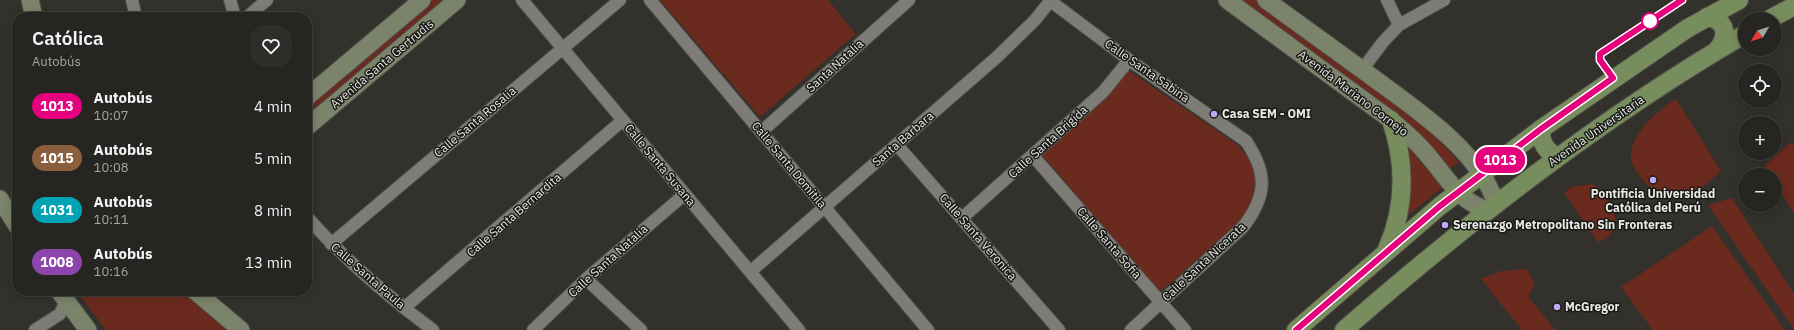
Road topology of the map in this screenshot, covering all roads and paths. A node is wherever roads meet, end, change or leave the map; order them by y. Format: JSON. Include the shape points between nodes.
{"nodes":[{"id":1,"x":30,"y":0,"type":"edge"},
{"id":2,"x":132,"y":0,"type":"edge"},
{"id":3,"x":230,"y":0,"type":"edge"},
{"id":4,"x":267,"y":0,"type":"edge"},
{"id":5,"x":422,"y":0,"type":"edge"},
{"id":6,"x":458,"y":0,"type":"edge"},
{"id":7,"x":522,"y":0,"type":"edge"},
{"id":8,"x":620,"y":0,"type":"edge"},
{"id":9,"x":650,"y":0,"type":"edge"},
{"id":10,"x":909,"y":0,"type":"edge"},
{"id":11,"x":1050,"y":0,"type":"edge"},
{"id":12,"x":1227,"y":0,"type":"edge"},
{"id":13,"x":1266,"y":0,"type":"edge"},
{"id":14,"x":1387,"y":0,"type":"edge"},
{"id":15,"x":1444,"y":0,"type":"edge"},
{"id":16,"x":1739,"y":0,"type":"edge"},
{"id":17,"x":1791,"y":0,"type":"edge"},
{"id":18,"x":1794,"y":6,"type":"edge"},
{"id":19,"x":33,"y":12,"type":"edge"},
{"id":20,"x":135,"y":12,"type":"edge"},
{"id":21,"x":234,"y":12,"type":"edge"},
{"id":22,"x":253,"y":12,"type":"edge"},
{"id":23,"x":1778,"y":12,"type":"edge"},
{"id":24,"x":1782,"y":12,"type":"edge"},
{"id":25,"x":1707,"y":17,"type":"junction"},
{"id":26,"x":1399,"y":25,"type":"junction"},
{"id":27,"x":1738,"y":38,"type":"edge"},
{"id":28,"x":562,"y":48,"type":"junction"},
{"id":29,"x":1717,"y":50,"type":"junction"},
{"id":30,"x":1129,"y":60,"type":"junction"},
{"id":31,"x":1362,"y":70,"type":"junction"},
{"id":32,"x":312,"y":94,"type":"edge"},
{"id":33,"x":623,"y":120,"type":"junction"},
{"id":34,"x":1391,"y":120,"type":"junction"},
{"id":35,"x":312,"y":124,"type":"edge"},
{"id":36,"x":1541,"y":129,"type":"junction"},
{"id":37,"x":761,"y":132,"type":"junction"},
{"id":38,"x":1246,"y":141,"type":"joint"},
{"id":39,"x":897,"y":145,"type":"junction"},
{"id":40,"x":1033,"y":156,"type":"junction"},
{"id":41,"x":1558,"y":157,"type":"junction"},
{"id":42,"x":1482,"y":174,"type":"junction"},
{"id":43,"x":1458,"y":192,"type":"junction"},
{"id":44,"x":685,"y":194,"type":"junction"},
{"id":45,"x":0,"y":199,"type":"edge"},
{"id":46,"x":824,"y":206,"type":"junction"},
{"id":47,"x":1492,"y":207,"type":"junction"},
{"id":48,"x":12,"y":218,"type":"edge"},
{"id":49,"x":962,"y":218,"type":"junction"},
{"id":50,"x":312,"y":222,"type":"edge"},
{"id":51,"x":331,"y":244,"type":"junction"},
{"id":52,"x":1385,"y":252,"type":"junction"},
{"id":53,"x":750,"y":272,"type":"junction"},
{"id":54,"x":586,"y":279,"type":"junction"},
{"id":55,"x":63,"y":296,"type":"edge"},
{"id":56,"x":201,"y":296,"type":"edge"},
{"id":57,"x":1161,"y":302,"type":"junction"},
{"id":58,"x":404,"y":308,"type":"junction"},
{"id":59,"x":35,"y":330,"type":"edge"},
{"id":60,"x":88,"y":330,"type":"edge"},
{"id":61,"x":241,"y":330,"type":"edge"},
{"id":62,"x":433,"y":330,"type":"edge"},
{"id":63,"x":533,"y":330,"type":"edge"},
{"id":64,"x":641,"y":330,"type":"edge"},
{"id":65,"x":799,"y":330,"type":"edge"},
{"id":66,"x":928,"y":330,"type":"edge"},
{"id":67,"x":1059,"y":330,"type":"edge"},
{"id":68,"x":1131,"y":330,"type":"edge"},
{"id":69,"x":1185,"y":330,"type":"edge"},
{"id":70,"x":1296,"y":330,"type":"edge"},
{"id":71,"x":1344,"y":330,"type":"edge"}],
"edges":[{"from":1,"to":19,"type":"main road"},
{"from":2,"to":20,"type":"street"},
{"from":3,"to":21,"type":"street"},
{"from":4,"to":22,"type":"street"},
{"from":5,"to":32,"type":"main road","name":"Avenida Santa Gertrudis"},
{"from":6,"to":35,"type":"main road","name":"Avenida Santa Gertrudis"},
{"from":7,"to":28,"type":"street","name":"Calle Santa Susana"},
{"from":8,"to":28,"type":"street","name":"Calle Santa Rosalia"},
{"from":9,"to":37,"type":"street","name":"Calle Santa Domitila"},
{"from":10,"to":37,"type":"street","name":"Santa Natalia"},
{"from":11,"to":30,"type":"street","name":"Calle Santa Sabina"},
{"from":11,"to":39,"type":"street","name":"Santa Barbara","via":[[1019,38]]},
{"from":12,"to":34,"type":"main road","name":"Avenida Mariano Cornejo"},
{"from":13,"to":31,"type":"main road","name":"Avenida Mariano Cornejo"},
{"from":14,"to":26,"type":"street"},
{"from":15,"to":26,"type":"street"},
{"from":16,"to":25,"type":"main road"},
{"from":17,"to":23,"type":"main road"},
{"from":18,"to":24,"type":"main road"},
{"from":25,"to":29,"type":"main road","via":[[1717,20],[1724,28],[1725,38]]},
{"from":25,"to":36,"type":"main road","via":[[1624,70]]},
{"from":26,"to":31,"type":"street"},
{"from":27,"to":29,"type":"main road","name":"Avenida Universitaria"},
{"from":28,"to":33,"type":"street","name":"Calle Santa Susana"},
{"from":28,"to":51,"type":"street","name":"Calle Santa Rosalia"},
{"from":29,"to":41,"type":"main road","name":"Avenida Universitaria"},
{"from":30,"to":38,"type":"street","name":"Calle Santa Sabina"},
{"from":30,"to":40,"type":"street","name":"Calle Santa Brigida","via":[[1103,92]]},
{"from":31,"to":42,"type":"main road","name":"Avenida Mariano Cornejo","via":[[1426,116],[1454,142]]},
{"from":33,"to":44,"type":"street","name":"Calle Santa Susana"},
{"from":33,"to":58,"type":"street","name":"Calle Santa Bernardita"},
{"from":34,"to":43,"type":"main road","name":"Avenida Mariano Cornejo","via":[[1415,141]]},
{"from":34,"to":52,"type":"main road","via":[[1400,153],[1403,187],[1397,221]]},
{"from":36,"to":41,"type":"main road","via":[[1544,146]]},
{"from":36,"to":42,"type":"main road"},
{"from":37,"to":46,"type":"street","name":"Calle Santa Domitila"},
{"from":38,"to":57,"type":"street","name":"Calle Santa Nicerata","via":[[1257,157],[1262,175],[1261,194],[1255,212],[1243,227]]},
{"from":39,"to":46,"type":"street","name":"Santa Barbara"},
{"from":39,"to":49,"type":"street","name":"Calle Santa Veronica"},
{"from":40,"to":49,"type":"street","name":"Calle Santa Brigida"},
{"from":40,"to":57,"type":"street","name":"Calle Santa Sofia"},
{"from":41,"to":47,"type":"main road","name":"Avenida Universitaria"},
{"from":42,"to":43,"type":"main road"},
{"from":42,"to":47,"type":"main road","name":"Avenida Mariano Cornejo","via":[[1490,187]]},
{"from":43,"to":47,"type":"main road","name":"Avenida Mariano Cornejo","via":[[1469,202]]},
{"from":43,"to":52,"type":"main road"},
{"from":44,"to":53,"type":"street","name":"Calle Santa Susana"},
{"from":44,"to":54,"type":"street","name":"Calle Santa Natalia"},
{"from":45,"to":48,"type":"main road"},
{"from":46,"to":53,"type":"street","name":"Santa Barbara"},
{"from":46,"to":66,"type":"street","name":"Calle Santa Domitila"},
{"from":47,"to":71,"type":"main road","name":"Avenida Universitaria"},
{"from":49,"to":67,"type":"street","name":"Calle Santa Veronica"},
{"from":50,"to":51,"type":"street","name":"Calle Santa Paula"},
{"from":51,"to":58,"type":"street","name":"Calle Santa Paula","via":[[375,286]]},
{"from":52,"to":70,"type":"main road"},
{"from":53,"to":65,"type":"street","name":"Calle Santa Susana"},
{"from":54,"to":63,"type":"street","name":"Calle Santa Natalia"},
{"from":54,"to":64,"type":"street"},
{"from":55,"to":59,"type":"street","via":[[60,314]]},
{"from":55,"to":60,"type":"main road"},
{"from":56,"to":61,"type":"main road"},
{"from":57,"to":68,"type":"street","name":"Calle Santa Nicerata"},
{"from":57,"to":69,"type":"street","name":"Calle Santa Sofia"},
{"from":58,"to":62,"type":"street","name":"Calle Santa Paula"}]}
